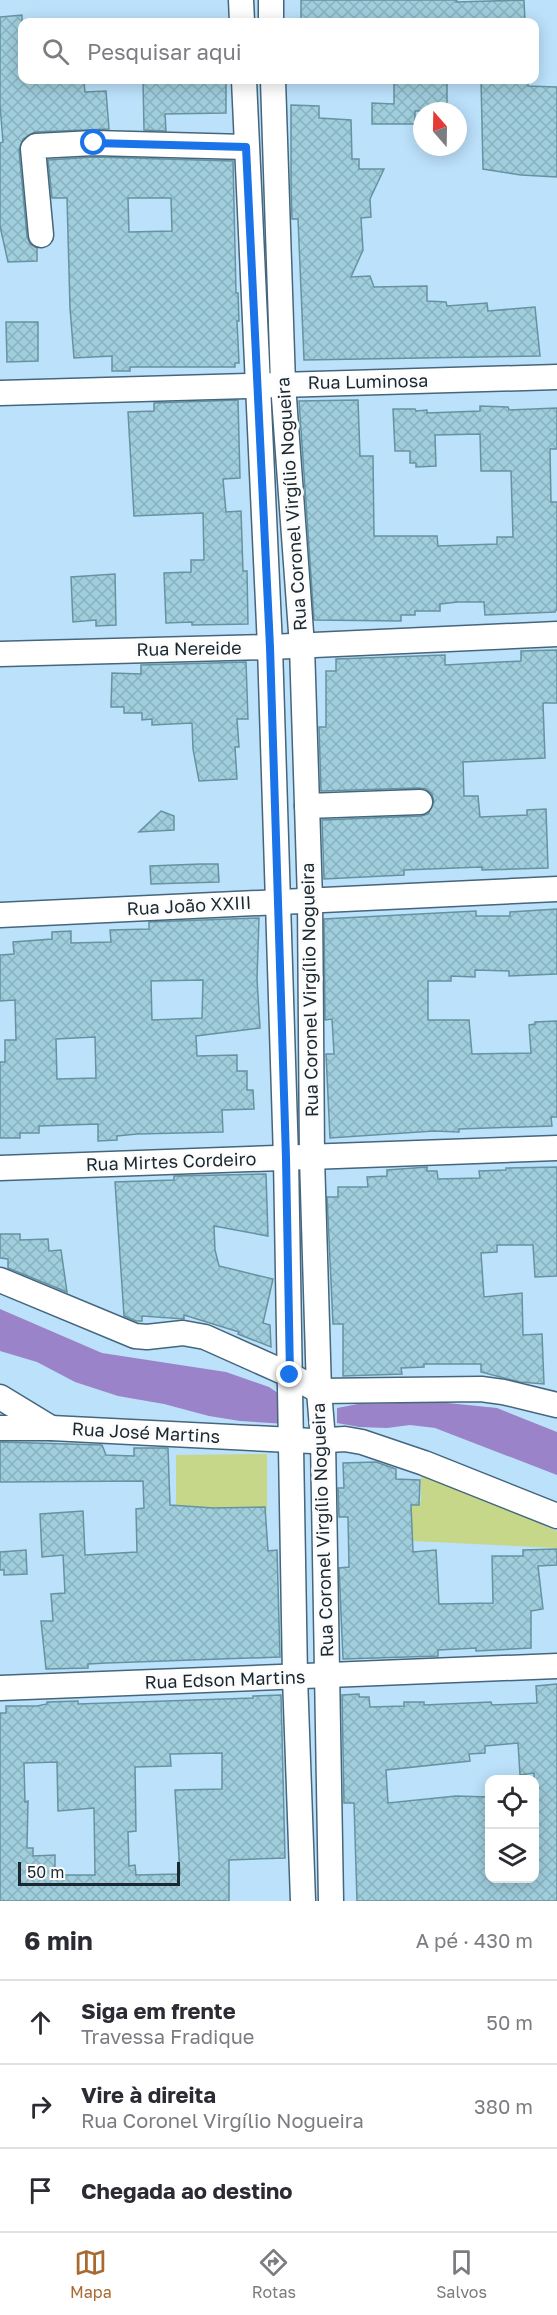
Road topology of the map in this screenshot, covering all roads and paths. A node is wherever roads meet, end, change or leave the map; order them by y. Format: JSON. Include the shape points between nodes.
{"nodes":[{"id":1,"x":241,"y":0,"type":"edge"},
{"id":2,"x":271,"y":0,"type":"edge"},
{"id":3,"x":242,"y":18,"type":"edge"},
{"id":4,"x":272,"y":18,"type":"edge"},
{"id":5,"x":244,"y":84,"type":"edge"},
{"id":6,"x":273,"y":84,"type":"edge"},
{"id":7,"x":246,"y":147,"type":"junction"},
{"id":8,"x":41,"y":235,"type":"dead end"},
{"id":9,"x":557,"y":377,"type":"edge"},
{"id":10,"x":283,"y":384,"type":"junction"},
{"id":11,"x":256,"y":386,"type":"junction"},
{"id":12,"x":0,"y":393,"type":"edge"},
{"id":13,"x":557,"y":634,"type":"edge"},
{"id":14,"x":302,"y":646,"type":"junction"},
{"id":15,"x":270,"y":647,"type":"junction"},
{"id":16,"x":0,"y":654,"type":"edge"},
{"id":17,"x":420,"y":802,"type":"dead end"},
{"id":18,"x":307,"y":806,"type":"junction"},
{"id":19,"x":557,"y":889,"type":"edge"},
{"id":20,"x":310,"y":900,"type":"junction"},
{"id":21,"x":277,"y":901,"type":"junction"},
{"id":22,"x":0,"y":915,"type":"edge"},
{"id":23,"x":557,"y":1148,"type":"edge"},
{"id":24,"x":312,"y":1156,"type":"junction"},
{"id":25,"x":286,"y":1158,"type":"junction"},
{"id":26,"x":0,"y":1168,"type":"edge"},
{"id":27,"x":0,"y":1280,"type":"edge"},
{"id":28,"x":290,"y":1375,"type":"junction"},
{"id":29,"x":319,"y":1391,"type":"junction"},
{"id":30,"x":0,"y":1397,"type":"edge"},
{"id":31,"x":557,"y":1405,"type":"edge"},
{"id":32,"x":0,"y":1428,"type":"edge"},
{"id":33,"x":51,"y":1428,"type":"junction"},
{"id":34,"x":292,"y":1440,"type":"junction"},
{"id":35,"x":323,"y":1440,"type":"junction"},
{"id":36,"x":557,"y":1516,"type":"edge"},
{"id":37,"x":557,"y":1666,"type":"edge"},
{"id":38,"x":326,"y":1676,"type":"junction"},
{"id":39,"x":295,"y":1677,"type":"junction"},
{"id":40,"x":0,"y":1688,"type":"edge"},
{"id":41,"x":303,"y":1901,"type":"edge"},
{"id":42,"x":331,"y":1901,"type":"edge"}],
"edges":[{"from":1,"to":3,"type":"street"},
{"from":2,"to":4,"type":"street"},
{"from":5,"to":7,"type":"street","name":"Rua Coronel Virgílio Nogueira"},
{"from":6,"to":10,"type":"street","name":"Rua Coronel Virgílio Nogueira"},
{"from":7,"to":8,"type":"street","via":[[94,143],[36,146],[33,149]]},
{"from":7,"to":11,"type":"street","name":"Rua Coronel Virgílio Nogueira"},
{"from":9,"to":10,"type":"street","name":"Rua Luminosa"},
{"from":10,"to":11,"type":"street","name":"Rua Luminosa"},
{"from":10,"to":14,"type":"street","name":"Rua Coronel Virgílio Nogueira"},
{"from":11,"to":12,"type":"street","name":"Rua Luminosa"},
{"from":11,"to":15,"type":"street","name":"Rua Coronel Virgílio Nogueira"},
{"from":13,"to":14,"type":"street","name":"Rua Nereide"},
{"from":14,"to":15,"type":"street","name":"Rua Nereide"},
{"from":14,"to":18,"type":"street","name":"Rua Coronel Virgílio Nogueira"},
{"from":15,"to":16,"type":"street","name":"Rua Nereide"},
{"from":15,"to":21,"type":"street","name":"Rua Coronel Virgílio Nogueira"},
{"from":17,"to":18,"type":"street"},
{"from":18,"to":20,"type":"street","name":"Rua Coronel Virgílio Nogueira"},
{"from":19,"to":20,"type":"street","name":"Rua João XXIII"},
{"from":20,"to":21,"type":"street","name":"Rua João XXIII"},
{"from":20,"to":24,"type":"street","name":"Rua Coronel Virgílio Nogueira"},
{"from":21,"to":22,"type":"street","name":"Rua João XXIII"},
{"from":21,"to":25,"type":"street","name":"Rua Coronel Virgílio Nogueira"},
{"from":23,"to":24,"type":"street","name":"Rua Mirtes Cordeiro"},
{"from":24,"to":25,"type":"street","name":"Rua Mirtes Cordeiro"},
{"from":24,"to":29,"type":"street","name":"Rua Coronel Virgílio Nogueira"},
{"from":25,"to":26,"type":"street","name":"Rua Mirtes Cordeiro"},
{"from":25,"to":28,"type":"street","name":"Rua Coronel Virgílio Nogueira"},
{"from":27,"to":28,"type":"street","via":[[135,1336],[197,1334]]},
{"from":28,"to":29,"type":"street"},
{"from":28,"to":34,"type":"street","name":"Rua Coronel Virgílio Nogueira"},
{"from":29,"to":31,"type":"street","via":[[481,1389]]},
{"from":29,"to":35,"type":"street","name":"Rua Coronel Virgílio Nogueira"},
{"from":30,"to":33,"type":"street"},
{"from":32,"to":33,"type":"street","name":"Rua José Martins"},
{"from":33,"to":34,"type":"street","name":"Rua José Martins"},
{"from":34,"to":35,"type":"street","name":"Rua José Martins"},
{"from":34,"to":39,"type":"street","name":"Rua Coronel Virgílio Nogueira"},
{"from":35,"to":36,"type":"street","name":"Rua José Martins","via":[[362,1442]]},
{"from":35,"to":38,"type":"street","name":"Rua Coronel Virgílio Nogueira"},
{"from":37,"to":38,"type":"street","name":"Rua Edson Martins"},
{"from":38,"to":39,"type":"street","name":"Rua Edson Martins"},
{"from":38,"to":42,"type":"street","name":"Rua Coronel Virgílio Nogueira"},
{"from":39,"to":40,"type":"street","name":"Rua Edson Martins"},
{"from":39,"to":41,"type":"street","name":"Rua Coronel Virgílio Nogueira"}]}
